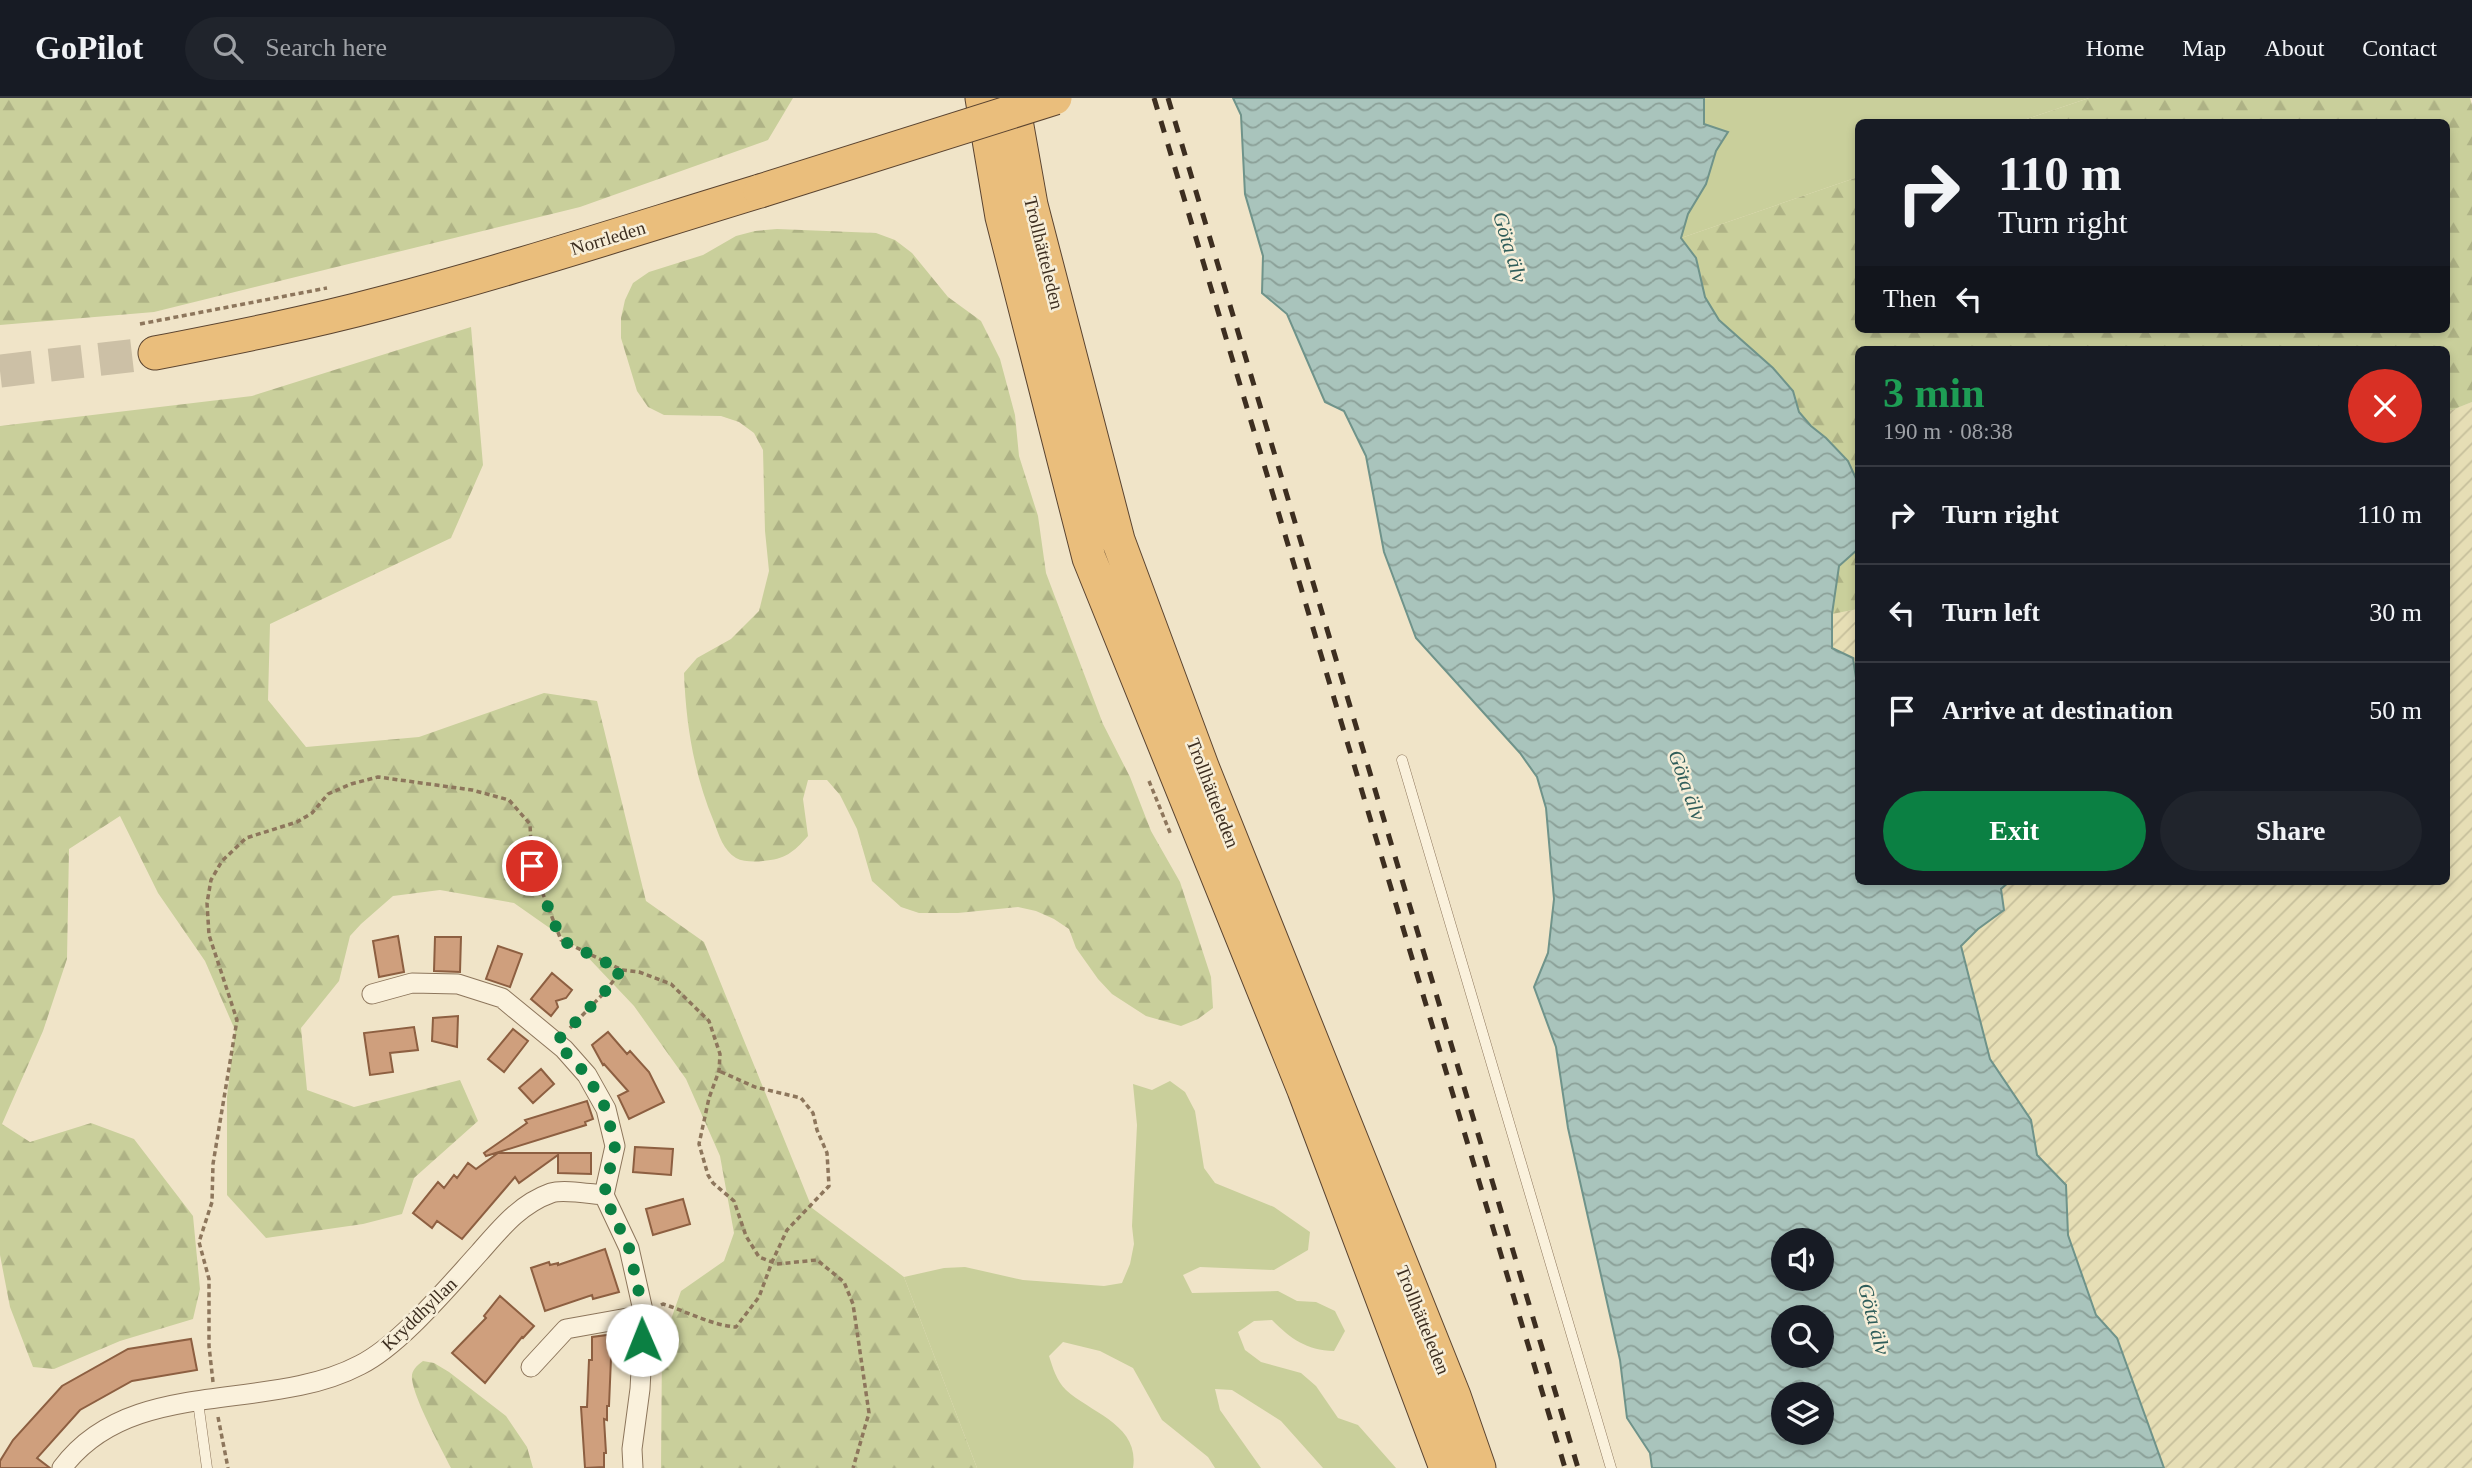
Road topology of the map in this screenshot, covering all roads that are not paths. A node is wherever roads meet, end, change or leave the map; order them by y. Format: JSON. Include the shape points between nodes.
{"nodes":[{"id":1,"x":982,"y":98,"type":"edge"},
{"id":2,"x":1012,"y":98,"type":"edge"},
{"id":3,"x":1055,"y":98,"type":"edge"},
{"id":4,"x":148,"y":339,"type":"tunnel mouth"},
{"id":5,"x":1402,"y":761,"type":"dead end"},
{"id":6,"x":372,"y":994,"type":"dead end"},
{"id":7,"x":604,"y":1195,"type":"junction"},
{"id":8,"x":644,"y":1315,"type":"junction"},
{"id":9,"x":531,"y":1367,"type":"dead end"},
{"id":10,"x":207,"y":1401,"type":"junction"},
{"id":11,"x":62,"y":1468,"type":"edge"},
{"id":12,"x":207,"y":1468,"type":"edge"},
{"id":13,"x":633,"y":1468,"type":"edge"},
{"id":14,"x":1446,"y":1468,"type":"edge"},
{"id":15,"x":1479,"y":1468,"type":"edge"},
{"id":16,"x":1611,"y":1468,"type":"edge"}],
"edges":[{"from":1,"to":14,"type":"highway","name":"Trollhätteleden","via":[[1003,217],[1089,558],[1304,1090]]},
{"from":2,"to":15,"type":"highway","name":"Trollhätteleden","via":[[1031,205],[1118,540],[1203,769]]},
{"from":3,"to":4,"type":"highway","name":"Norrleden","bridge":true,"via":[[384,303],[267,331]]},
{"from":5,"to":16,"type":"lane"},
{"from":6,"to":7,"type":"street","via":[[412,983],[458,984],[502,998],[556,1042],[587,1075],[606,1109],[615,1146]]},
{"from":7,"to":8,"type":"street","via":[[629,1248]]},
{"from":7,"to":10,"type":"street","name":"Kryddhyllan","via":[[554,1192],[516,1211],[388,1347],[363,1364],[333,1378]]},
{"from":8,"to":9,"type":"street","via":[[566,1329]]},
{"from":8,"to":13,"type":"street"},
{"from":10,"to":11,"type":"street","name":"Kryddhyllan","via":[[139,1412],[104,1429]]},
{"from":10,"to":12,"type":"lane"}]}
